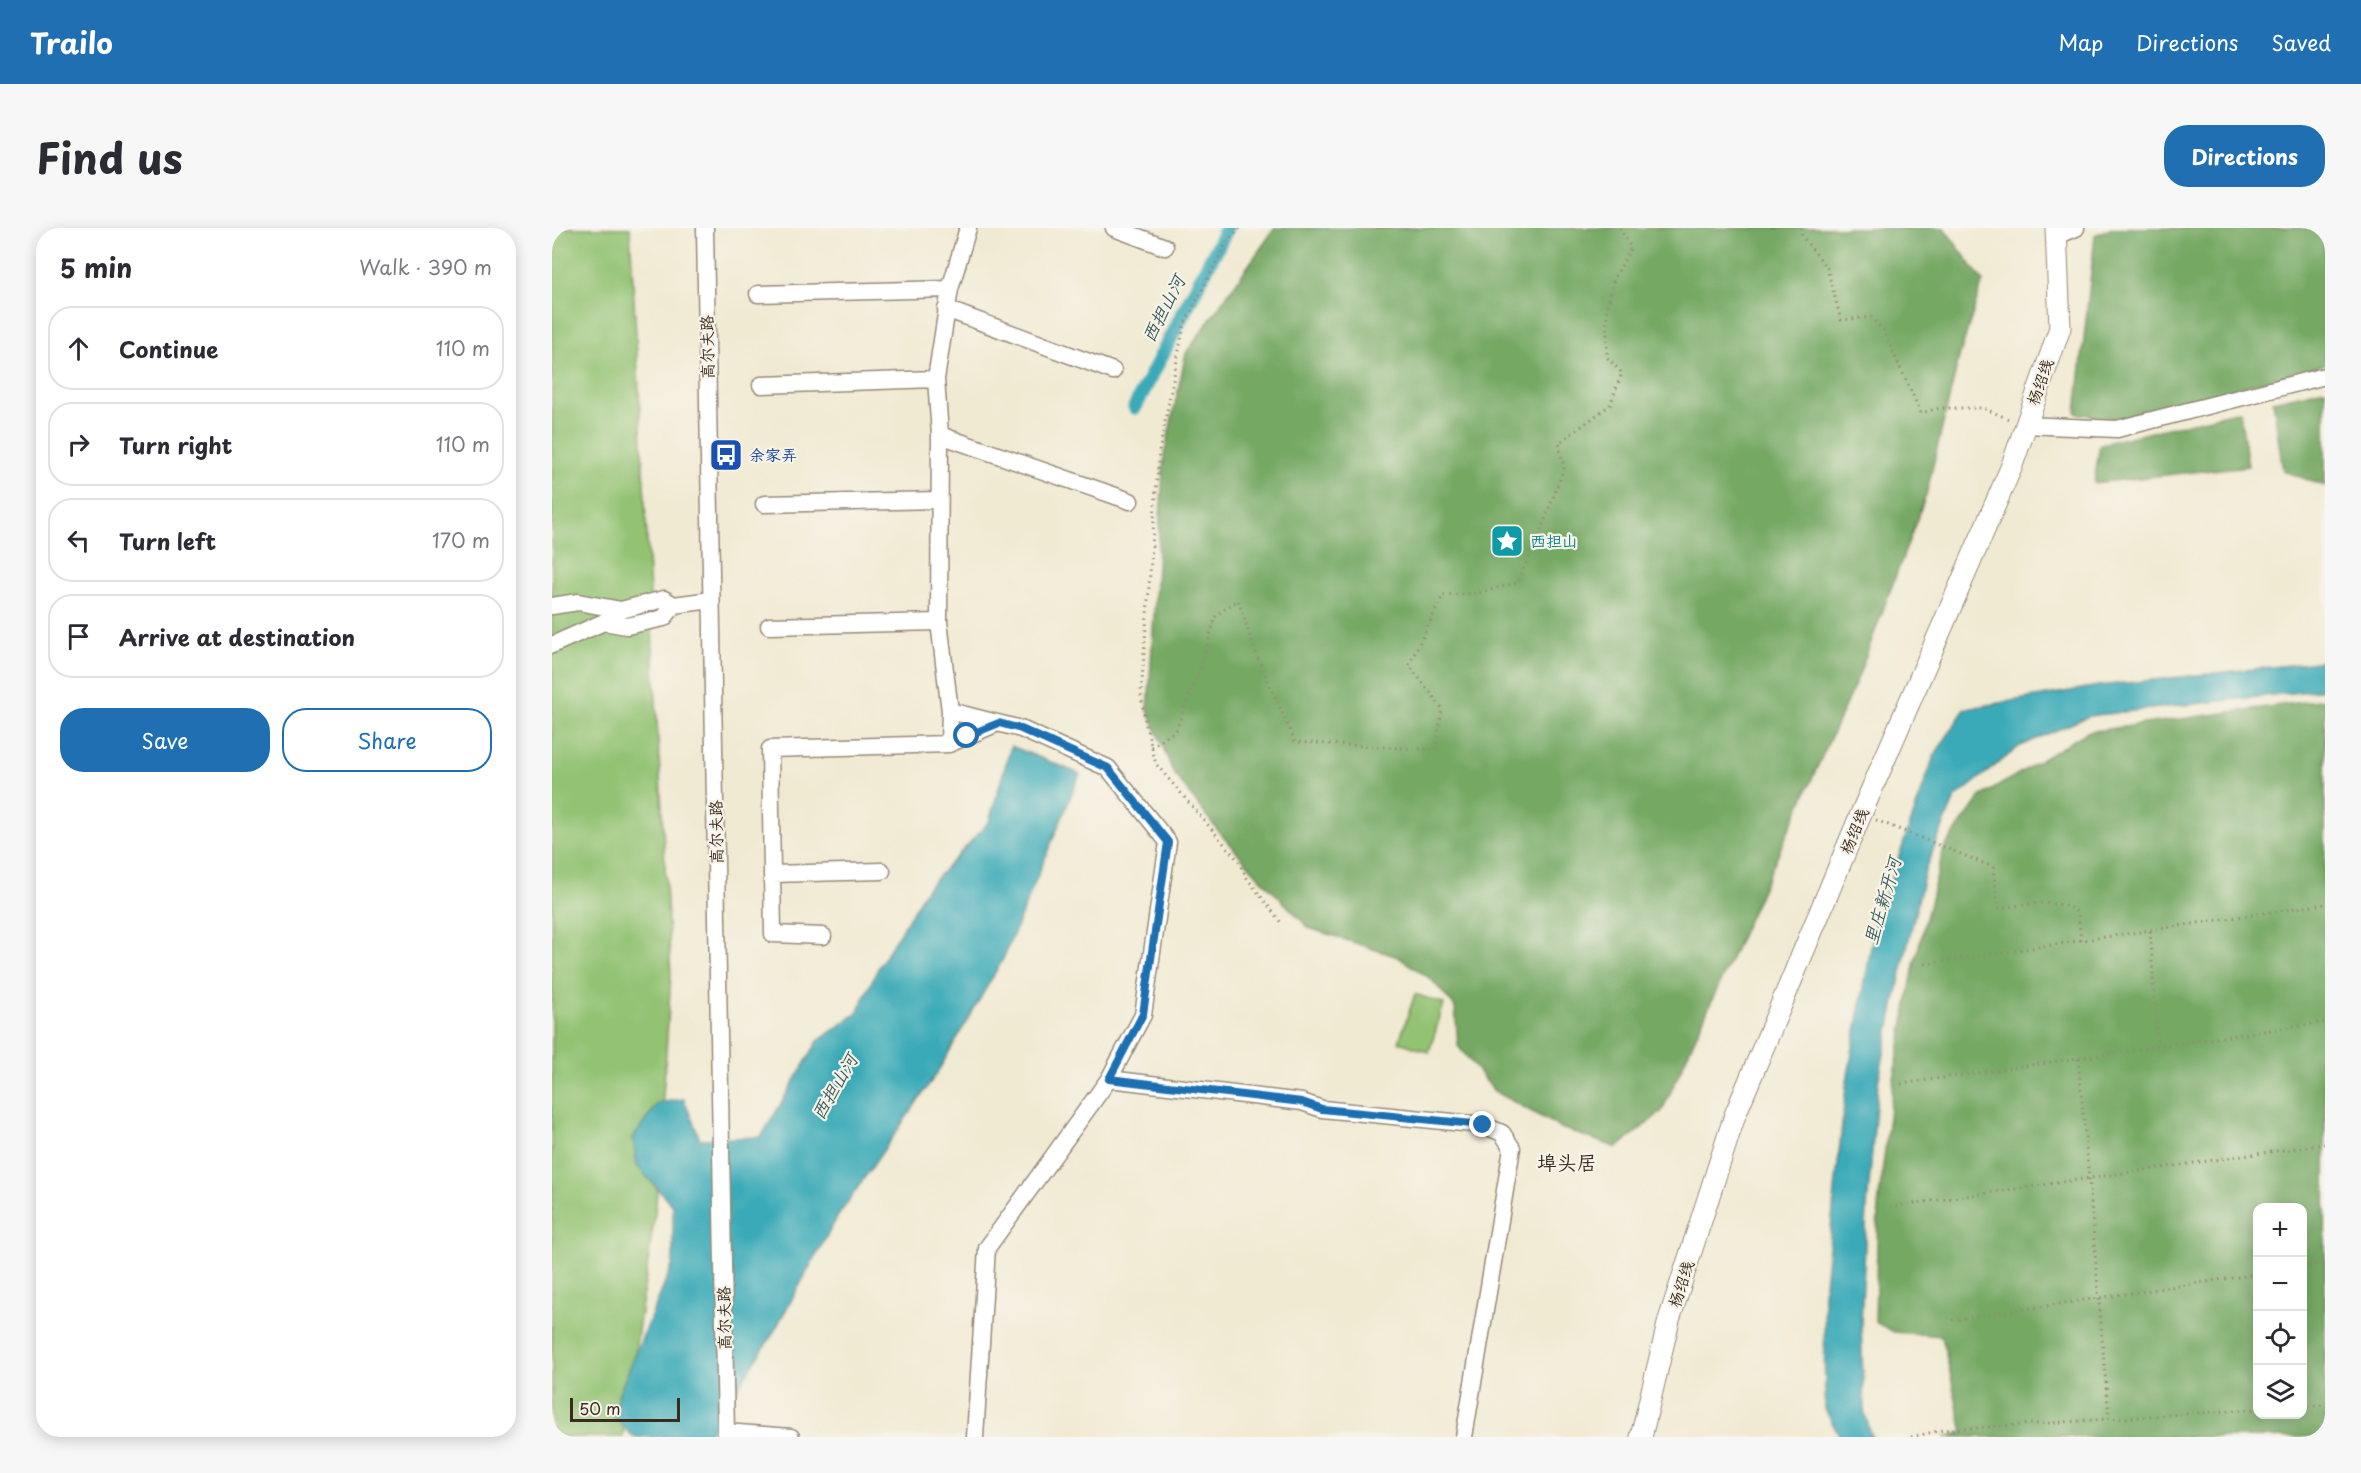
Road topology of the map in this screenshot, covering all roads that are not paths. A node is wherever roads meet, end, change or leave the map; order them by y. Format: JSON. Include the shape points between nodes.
{"nodes":[{"id":1,"x":705,"y":228,"type":"edge"},
{"id":2,"x":968,"y":228,"type":"edge"},
{"id":3,"x":1114,"y":228,"type":"edge"},
{"id":4,"x":2063,"y":231,"type":"edge"},
{"id":5,"x":1165,"y":248,"type":"dead end"},
{"id":6,"x":950,"y":288,"type":"junction"},
{"id":7,"x":758,"y":294,"type":"dead end"},
{"id":8,"x":946,"y":309,"type":"junction"},
{"id":9,"x":1113,"y":371,"type":"dead end"},
{"id":10,"x":2325,"y":376,"type":"edge"},
{"id":11,"x":936,"y":379,"type":"junction"},
{"id":12,"x":761,"y":385,"type":"dead end"},
{"id":13,"x":2025,"y":425,"type":"junction"},
{"id":14,"x":940,"y":435,"type":"junction"},
{"id":15,"x":938,"y":500,"type":"junction"},
{"id":16,"x":1130,"y":501,"type":"dead end"},
{"id":17,"x":764,"y":504,"type":"dead end"},
{"id":18,"x":711,"y":600,"type":"junction"},
{"id":19,"x":674,"y":605,"type":"junction"},
{"id":20,"x":552,"y":606,"type":"edge"},
{"id":21,"x":939,"y":622,"type":"junction"},
{"id":22,"x":769,"y":626,"type":"dead end"},
{"id":23,"x":552,"y":645,"type":"edge"},
{"id":24,"x":950,"y":711,"type":"junction"},
{"id":25,"x":999,"y":723,"type":"junction"},
{"id":26,"x":949,"y":744,"type":"junction"},
{"id":27,"x":882,"y":871,"type":"dead end"},
{"id":28,"x":772,"y":874,"type":"junction"},
{"id":29,"x":823,"y":936,"type":"dead end"},
{"id":30,"x":1109,"y":1079,"type":"junction"},
{"id":31,"x":726,"y":1428,"type":"edge"},
{"id":32,"x":790,"y":1437,"type":"edge"},
{"id":33,"x":975,"y":1437,"type":"edge"},
{"id":34,"x":1464,"y":1437,"type":"edge"},
{"id":35,"x":1641,"y":1437,"type":"edge"}],
"edges":[{"from":1,"to":18,"type":"street","name":"高尔夫路"},
{"from":2,"to":6,"type":"street"},
{"from":3,"to":5,"type":"street"},
{"from":4,"to":13,"type":"main road","name":"杨绍线","via":[[2060,327]]},
{"from":6,"to":7,"type":"street"},
{"from":6,"to":8,"type":"street"},
{"from":8,"to":9,"type":"street"},
{"from":8,"to":11,"type":"street"},
{"from":10,"to":13,"type":"street","via":[[2117,429]]},
{"from":11,"to":12,"type":"street"},
{"from":11,"to":14,"type":"street"},
{"from":13,"to":35,"type":"main road","name":"杨绍线","via":[[1736,1115],[1669,1320]]},
{"from":14,"to":15,"type":"street"},
{"from":14,"to":16,"type":"street"},
{"from":15,"to":17,"type":"street"},
{"from":15,"to":21,"type":"street"},
{"from":18,"to":19,"type":"street"},
{"from":18,"to":31,"type":"street","name":"高尔夫路"},
{"from":19,"to":20,"type":"street","via":[[664,599],[621,610],[578,602]]},
{"from":19,"to":23,"type":"street","via":[[664,618],[627,626],[604,622]]},
{"from":21,"to":22,"type":"street"},
{"from":21,"to":24,"type":"street"},
{"from":24,"to":25,"type":"street"},
{"from":24,"to":26,"type":"street"},
{"from":25,"to":26,"type":"street"},
{"from":25,"to":30,"type":"street","via":[[1108,768],[1168,842],[1143,1014]]},
{"from":26,"to":28,"type":"street","via":[[770,749]]},
{"from":27,"to":28,"type":"street"},
{"from":28,"to":29,"type":"street","via":[[773,934]]},
{"from":30,"to":33,"type":"street","via":[[987,1248]]},
{"from":30,"to":34,"type":"street","via":[[1302,1102],[1322,1109],[1483,1125],[1502,1133],[1512,1148]]},
{"from":31,"to":32,"type":"street"}]}
